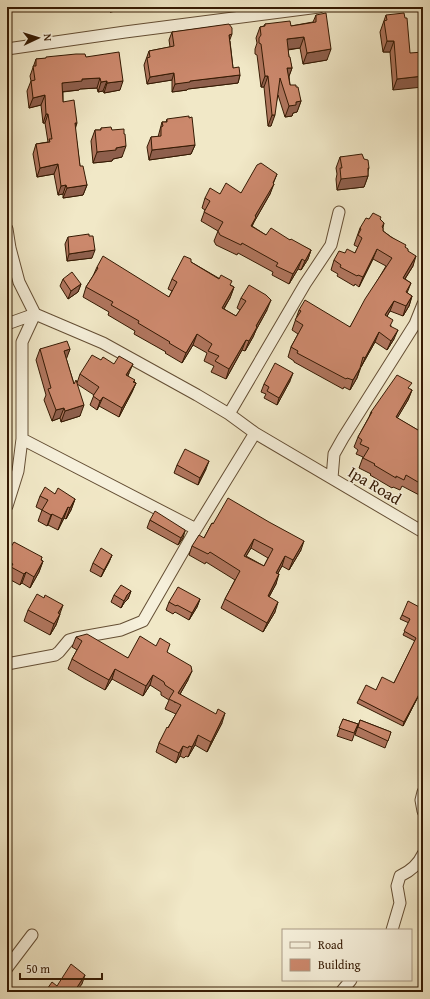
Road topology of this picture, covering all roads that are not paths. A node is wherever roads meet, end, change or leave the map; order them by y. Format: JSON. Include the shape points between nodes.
{"nodes":[{"id":1,"x":319,"y":7,"type":"edge"},
{"id":2,"x":7,"y":49,"type":"edge"},
{"id":3,"x":339,"y":212,"type":"dead end"},
{"id":4,"x":7,"y":229,"type":"edge"},
{"id":5,"x":423,"y":304,"type":"edge"},
{"id":6,"x":34,"y":314,"type":"junction"},
{"id":7,"x":7,"y":324,"type":"edge"},
{"id":8,"x":229,"y":414,"type":"junction"},
{"id":9,"x":255,"y":433,"type":"junction"},
{"id":10,"x":22,"y":439,"type":"junction"},
{"id":11,"x":332,"y":478,"type":"junction"},
{"id":12,"x":7,"y":506,"type":"edge"},
{"id":13,"x":196,"y":529,"type":"junction"},
{"id":14,"x":423,"y":532,"type":"edge"},
{"id":15,"x":7,"y":664,"type":"edge"},
{"id":16,"x":423,"y":792,"type":"edge"},
{"id":17,"x":423,"y":811,"type":"edge"},
{"id":18,"x":423,"y":854,"type":"edge"},
{"id":19,"x":392,"y":929,"type":"edge"},
{"id":20,"x":32,"y":936,"type":"dead end"},
{"id":21,"x":7,"y":968,"type":"edge"},
{"id":22,"x":350,"y":981,"type":"edge"},
{"id":23,"x":341,"y":992,"type":"edge"}],
"edges":[{"from":1,"to":2,"type":"street"},
{"from":3,"to":8,"type":"street","via":[[331,245],[305,284]]},
{"from":4,"to":6,"type":"street","via":[[19,282]]},
{"from":5,"to":11,"type":"street","via":[[415,324],[334,454]]},
{"from":6,"to":7,"type":"street"},
{"from":6,"to":8,"type":"street","name":"Ipa Road","via":[[103,343]]},
{"from":6,"to":10,"type":"street","via":[[22,342]]},
{"from":8,"to":9,"type":"street","name":"Ipa Road"},
{"from":9,"to":11,"type":"street","name":"Ipa Road"},
{"from":9,"to":13,"type":"street"},
{"from":10,"to":12,"type":"street","via":[[18,471]]},
{"from":10,"to":13,"type":"street"},
{"from":11,"to":14,"type":"street","name":"Ipa Road"},
{"from":13,"to":15,"type":"street","via":[[143,620],[121,630],[69,640],[54,655]]},
{"from":16,"to":17,"type":"street"},
{"from":18,"to":19,"type":"street","via":[[419,863],[400,876],[397,886],[400,903]]},
{"from":20,"to":21,"type":"street"},
{"from":22,"to":23,"type":"street"}]}
